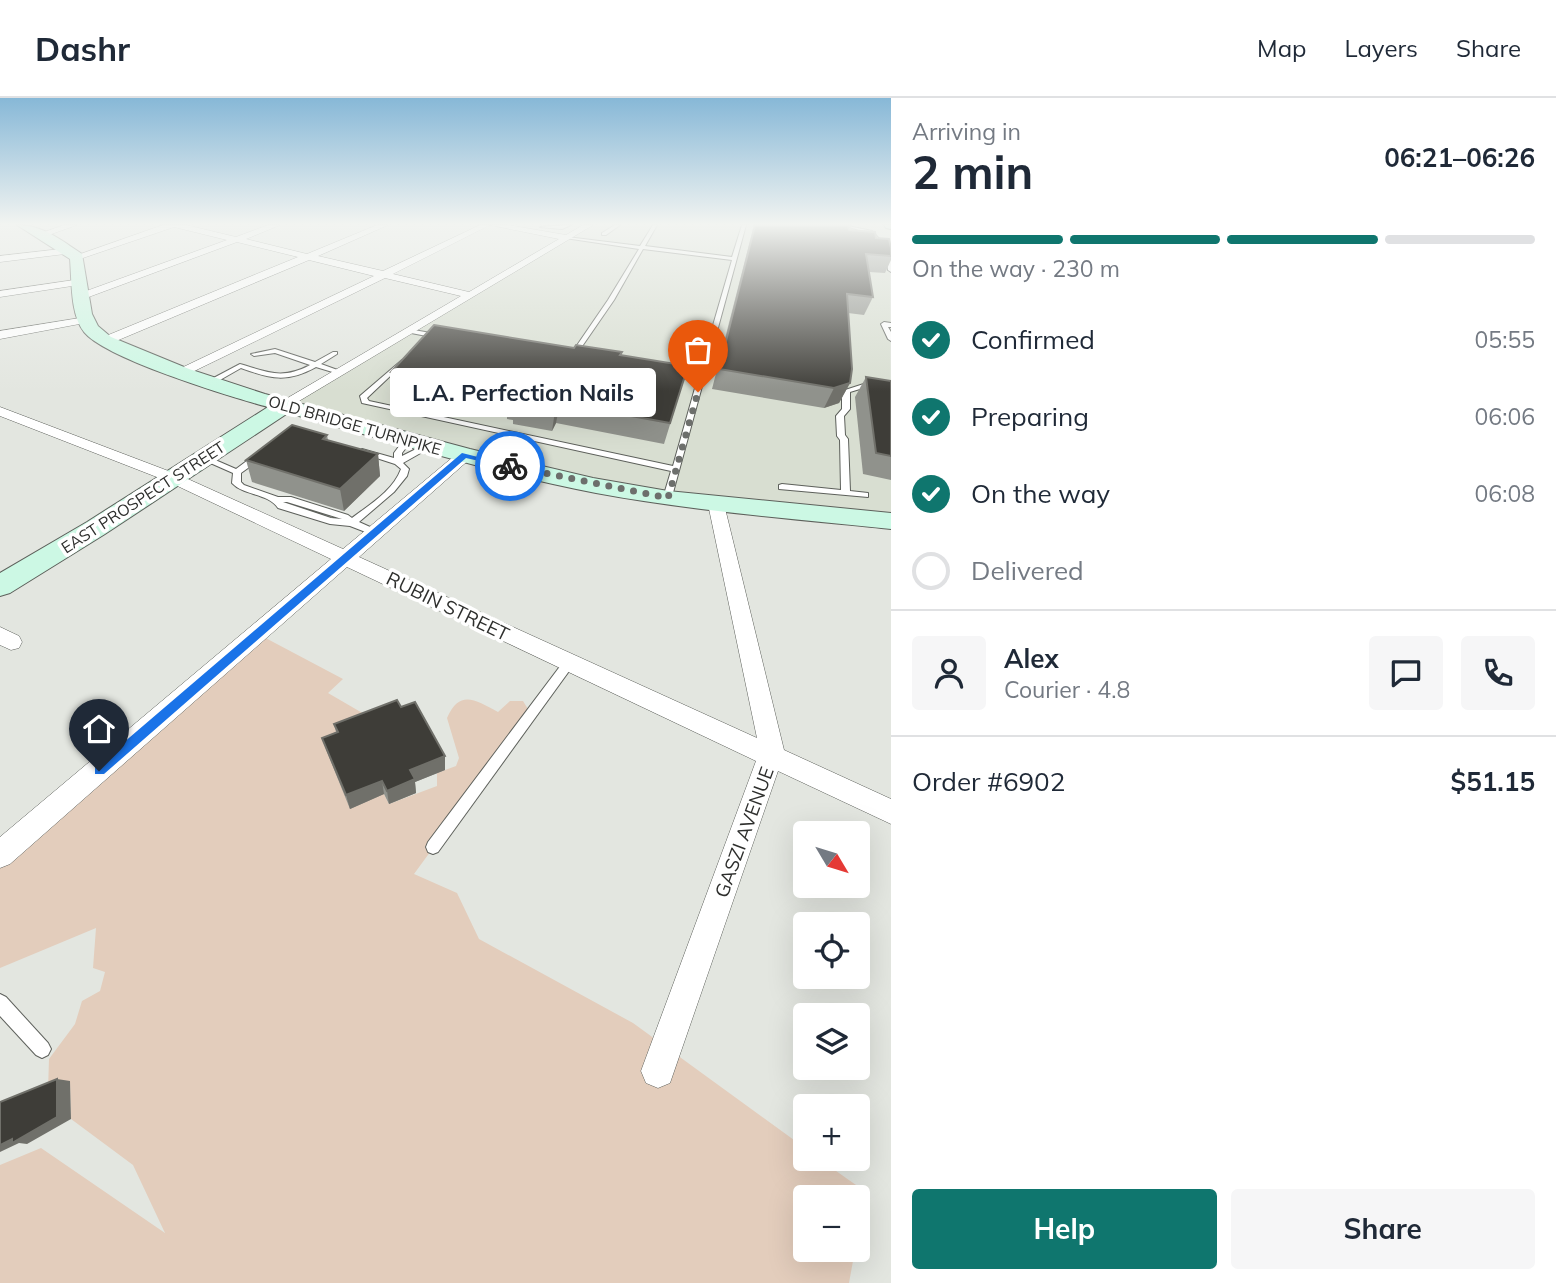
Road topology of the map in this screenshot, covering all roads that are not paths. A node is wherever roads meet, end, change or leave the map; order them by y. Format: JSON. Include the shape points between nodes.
{"nodes":[{"id":1,"x":79,"y":280,"type":"edge"},
{"id":2,"x":108,"y":280,"type":"edge"},
{"id":3,"x":251,"y":280,"type":"edge"},
{"id":4,"x":372,"y":280,"type":"edge"},
{"id":5,"x":410,"y":280,"type":"edge"},
{"id":6,"x":494,"y":280,"type":"edge"},
{"id":7,"x":622,"y":280,"type":"edge"},
{"id":8,"x":728,"y":280,"type":"edge"},
{"id":9,"x":81,"y":289,"type":"junction"},
{"id":10,"x":0,"y":293,"type":"edge"},
{"id":11,"x":468,"y":295,"type":"junction"},
{"id":12,"x":86,"y":320,"type":"junction"},
{"id":13,"x":891,"y":325,"type":"edge"},
{"id":14,"x":408,"y":331,"type":"junction"},
{"id":15,"x":0,"y":335,"type":"edge"},
{"id":16,"x":430,"y":335,"type":"junction"},
{"id":17,"x":457,"y":339,"type":"edge"},
{"id":18,"x":891,"y":339,"type":"edge"},
{"id":19,"x":105,"y":341,"type":"junction"},
{"id":20,"x":421,"y":343,"type":"edge"},
{"id":21,"x":413,"y":351,"type":"edge"},
{"id":22,"x":335,"y":353,"type":"dead end"},
{"id":23,"x":254,"y":354,"type":"dead end"},
{"id":24,"x":559,"y":355,"type":"edge"},
{"id":25,"x":572,"y":357,"type":"junction"},
{"id":26,"x":245,"y":358,"type":"dead end"},
{"id":27,"x":585,"y":360,"type":"edge"},
{"id":28,"x":315,"y":364,"type":"junction"},
{"id":29,"x":240,"y":366,"type":"junction"},
{"id":30,"x":339,"y":372,"type":"junction"},
{"id":31,"x":182,"y":373,"type":"junction"},
{"id":32,"x":663,"y":373,"type":"edge"},
{"id":33,"x":701,"y":380,"type":"junction"},
{"id":34,"x":210,"y":382,"type":"junction"},
{"id":35,"x":891,"y":384,"type":"edge"},
{"id":36,"x":284,"y":405,"type":"junction"},
{"id":37,"x":0,"y":411,"type":"edge"},
{"id":38,"x":418,"y":443,"type":"junction"},
{"id":39,"x":271,"y":447,"type":"edge"},
{"id":40,"x":355,"y":450,"type":"edge"},
{"id":41,"x":465,"y":455,"type":"junction"},
{"id":42,"x":203,"y":458,"type":"junction"},
{"id":43,"x":398,"y":462,"type":"junction"},
{"id":44,"x":676,"y":469,"type":"junction"},
{"id":45,"x":237,"y":472,"type":"junction"},
{"id":46,"x":173,"y":478,"type":"junction"},
{"id":47,"x":782,"y":487,"type":"dead end"},
{"id":48,"x":846,"y":493,"type":"junction"},
{"id":49,"x":865,"y":495,"type":"dead end"},
{"id":50,"x":668,"y":498,"type":"junction"},
{"id":51,"x":717,"y":504,"type":"junction"},
{"id":52,"x":891,"y":521,"type":"edge"},
{"id":53,"x":352,"y":523,"type":"junction"},
{"id":54,"x":376,"y":533,"type":"junction"},
{"id":55,"x":347,"y":558,"type":"junction"},
{"id":56,"x":0,"y":586,"type":"edge"},
{"id":57,"x":568,"y":664,"type":"junction"},
{"id":58,"x":771,"y":758,"type":"junction"},
{"id":59,"x":891,"y":812,"type":"edge"},
{"id":60,"x":433,"y":847,"type":"dead end"},
{"id":61,"x":0,"y":855,"type":"edge"},
{"id":62,"x":0,"y":1003,"type":"edge"},
{"id":63,"x":42,"y":1049,"type":"dead end"},
{"id":64,"x":657,"y":1071,"type":"dead end"}],
"edges":[{"from":1,"to":9,"type":"street"},
{"from":2,"to":9,"type":"street"},
{"from":3,"to":19,"type":"street"},
{"from":4,"to":31,"type":"street"},
{"from":5,"to":11,"type":"street"},
{"from":6,"to":11,"type":"street"},
{"from":7,"to":25,"type":"lane"},
{"from":8,"to":33,"type":"lane"},
{"from":9,"to":10,"type":"street"},
{"from":9,"to":12,"type":"street"},
{"from":11,"to":14,"type":"street"},
{"from":12,"to":15,"type":"street"},
{"from":12,"to":19,"type":"street","name":"OLD BRIDGE TURNPIKE"},
{"from":13,"to":18,"type":"lane","via":[[884,324]]},
{"from":14,"to":16,"type":"lane"},
{"from":14,"to":30,"type":"street"},
{"from":16,"to":17,"type":"lane"},
{"from":16,"to":20,"type":"lane"},
{"from":19,"to":31,"type":"street","name":"OLD BRIDGE TURNPIKE"},
{"from":21,"to":44,"type":"lane","via":[[363,398],[366,403]]},
{"from":22,"to":28,"type":"lane"},
{"from":23,"to":28,"type":"lane","via":[[275,351]]},
{"from":24,"to":25,"type":"lane"},
{"from":25,"to":27,"type":"lane"},
{"from":26,"to":29,"type":"lane","via":[[238,362]]},
{"from":28,"to":29,"type":"lane","via":[[282,379]]},
{"from":28,"to":30,"type":"lane"},
{"from":29,"to":34,"type":"lane"},
{"from":30,"to":36,"type":"street"},
{"from":31,"to":34,"type":"street","name":"OLD BRIDGE TURNPIKE"},
{"from":32,"to":33,"type":"lane"},
{"from":33,"to":44,"type":"lane"},
{"from":34,"to":36,"type":"street","name":"OLD BRIDGE TURNPIKE"},
{"from":35,"to":48,"type":"lane","via":[[873,383],[846,391],[846,410],[840,416]]},
{"from":36,"to":38,"type":"street","name":"OLD BRIDGE TURNPIKE"},
{"from":36,"to":42,"type":"street","name":"EAST PROSPECT STREET"},
{"from":37,"to":46,"type":"street","name":"RUBIN STREET"},
{"from":38,"to":41,"type":"street","name":"OLD BRIDGE TURNPIKE"},
{"from":38,"to":43,"type":"lane"},
{"from":38,"to":43,"type":"lane","via":[[398,453]]},
{"from":39,"to":45,"type":"lane"},
{"from":40,"to":43,"type":"lane"},
{"from":41,"to":50,"type":"street","name":"OLD BRIDGE TURNPIKE"},
{"from":41,"to":54,"type":"street"},
{"from":42,"to":45,"type":"lane"},
{"from":42,"to":46,"type":"street","name":"EAST PROSPECT STREET"},
{"from":43,"to":53,"type":"lane","via":[[405,468],[398,484]]},
{"from":44,"to":50,"type":"lane"},
{"from":45,"to":53,"type":"lane","via":[[236,483],[241,487],[281,506]]},
{"from":46,"to":55,"type":"street","name":"RUBIN STREET"},
{"from":46,"to":56,"type":"street","name":"EAST PROSPECT STREET"},
{"from":47,"to":48,"type":"lane"},
{"from":48,"to":49,"type":"lane"},
{"from":50,"to":51,"type":"street","name":"OLD BRIDGE TURNPIKE"},
{"from":51,"to":52,"type":"street","name":"OLD BRIDGE TURNPIKE"},
{"from":51,"to":58,"type":"street","name":"GASZI AVENUE"},
{"from":53,"to":54,"type":"lane"},
{"from":54,"to":55,"type":"street"},
{"from":55,"to":57,"type":"street","name":"RUBIN STREET"},
{"from":55,"to":61,"type":"street"},
{"from":57,"to":58,"type":"street","name":"RUBIN STREET"},
{"from":57,"to":60,"type":"lane"},
{"from":58,"to":59,"type":"street","name":"RUBIN STREET"},
{"from":58,"to":64,"type":"street","name":"GASZI AVENUE"},
{"from":62,"to":63,"type":"lane"}]}
